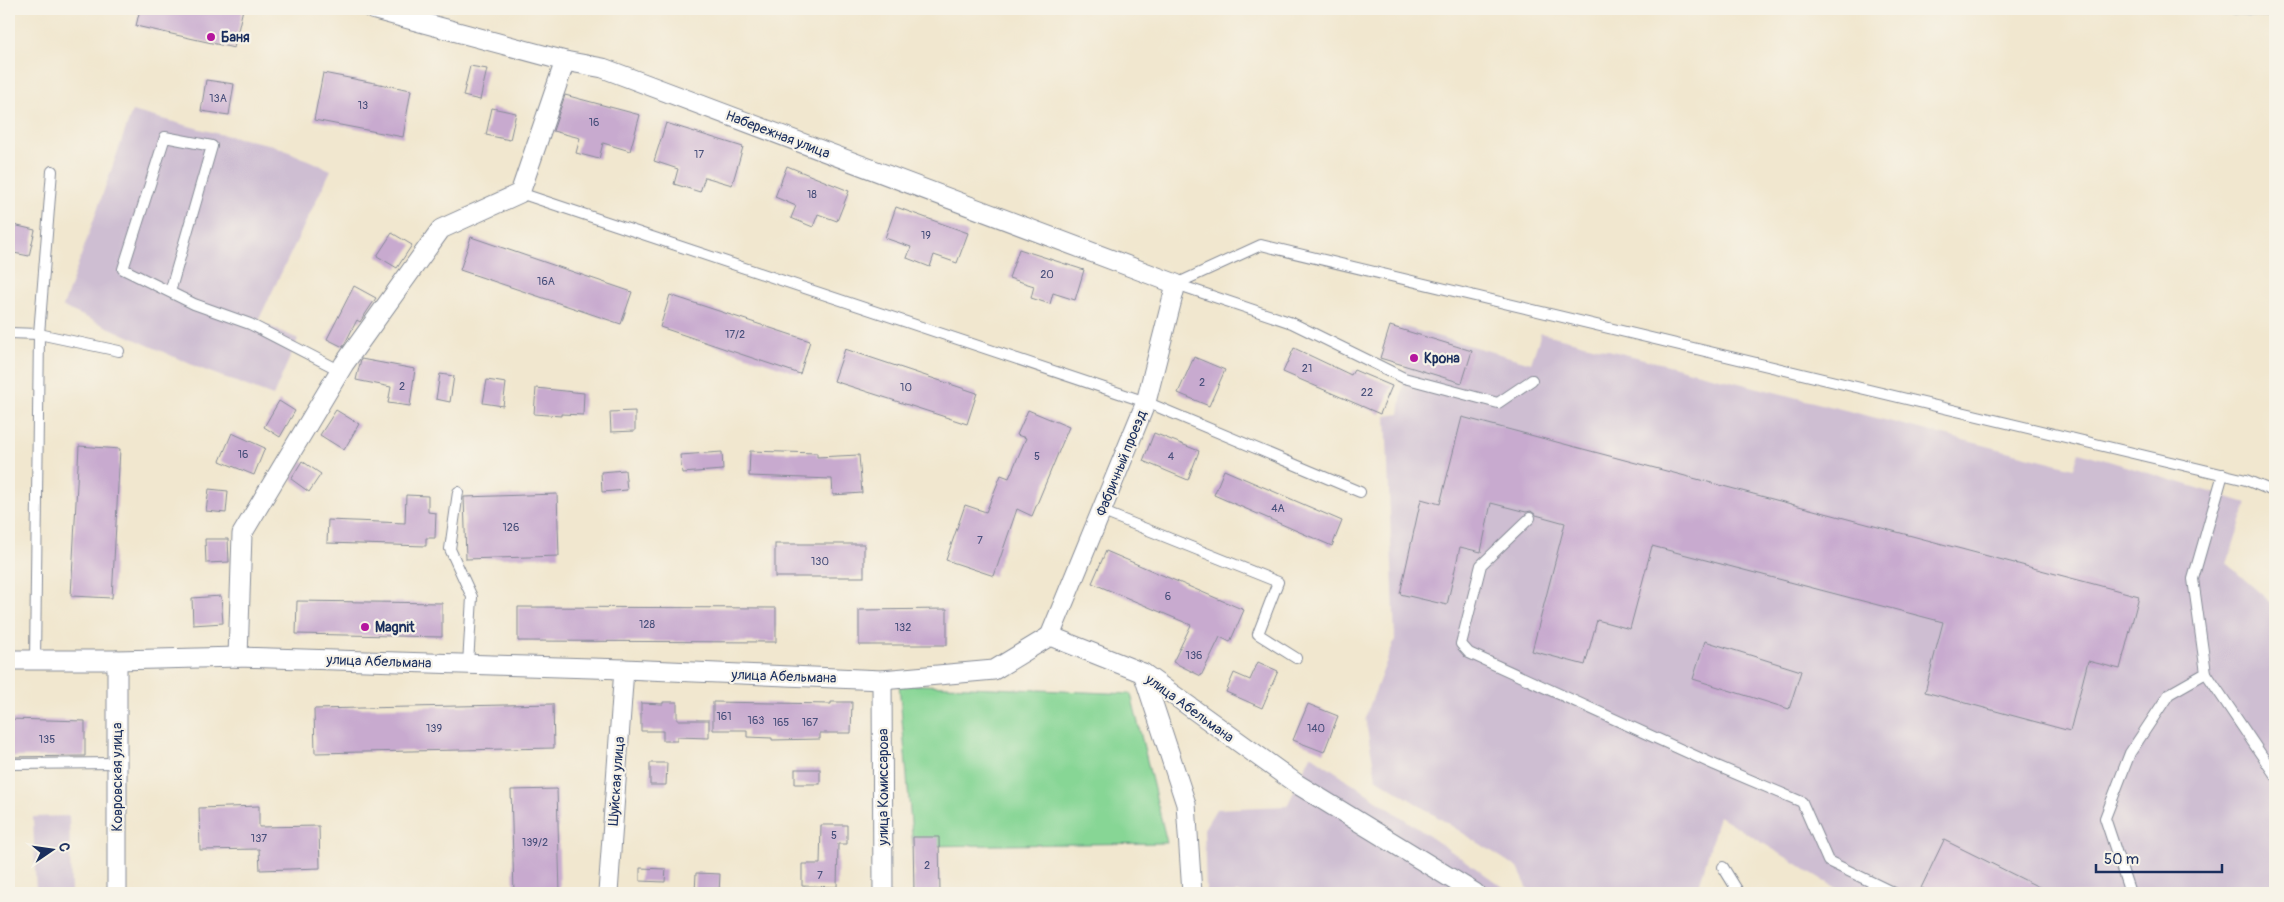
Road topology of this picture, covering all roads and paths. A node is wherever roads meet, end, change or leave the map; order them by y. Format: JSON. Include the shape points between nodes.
{"nodes":[{"id":1,"x":372,"y":9,"type":"edge"},
{"id":2,"x":565,"y":61,"type":"junction"},
{"id":3,"x":52,"y":171,"type":"dead end"},
{"id":4,"x":520,"y":193,"type":"junction"},
{"id":5,"x":1176,"y":284,"type":"junction"},
{"id":6,"x":170,"y":292,"type":"junction"},
{"id":7,"x":9,"y":334,"type":"edge"},
{"id":8,"x":39,"y":334,"type":"junction"},
{"id":9,"x":119,"y":350,"type":"dead end"},
{"id":10,"x":341,"y":371,"type":"junction"},
{"id":11,"x":1532,"y":380,"type":"dead end"},
{"id":12,"x":1146,"y":402,"type":"junction"},
{"id":13,"x":2223,"y":474,"type":"junction"},
{"id":14,"x":458,"y":492,"type":"dead end"},
{"id":15,"x":1360,"y":492,"type":"dead end"},
{"id":16,"x":2275,"y":492,"type":"edge"},
{"id":17,"x":1101,"y":510,"type":"junction"},
{"id":18,"x":1530,"y":518,"type":"dead end"},
{"id":19,"x":1050,"y":636,"type":"junction"},
{"id":20,"x":238,"y":657,"type":"junction"},
{"id":21,"x":1296,"y":658,"type":"dead end"},
{"id":22,"x":9,"y":660,"type":"edge"},
{"id":23,"x":35,"y":660,"type":"junction"},
{"id":24,"x":117,"y":660,"type":"junction"},
{"id":25,"x":468,"y":664,"type":"junction"},
{"id":26,"x":624,"y":669,"type":"junction"},
{"id":27,"x":1143,"y":673,"type":"junction"},
{"id":28,"x":2206,"y":673,"type":"junction"},
{"id":29,"x":882,"y":680,"type":"junction"},
{"id":30,"x":118,"y":763,"type":"junction"},
{"id":31,"x":9,"y":764,"type":"edge"},
{"id":32,"x":2275,"y":775,"type":"edge"},
{"id":33,"x":1723,"y":867,"type":"dead end"},
{"id":34,"x":117,"y":893,"type":"edge"},
{"id":35,"x":608,"y":893,"type":"edge"},
{"id":36,"x":883,"y":893,"type":"edge"},
{"id":37,"x":1192,"y":893,"type":"edge"},
{"id":38,"x":1475,"y":893,"type":"edge"},
{"id":39,"x":1738,"y":893,"type":"edge"},
{"id":40,"x":1894,"y":893,"type":"edge"},
{"id":41,"x":2130,"y":893,"type":"edge"}],
"edges":[{"from":1,"to":2,"type":"street","name":"Набережная улица"},
{"from":2,"to":4,"type":"street"},
{"from":2,"to":5,"type":"street","name":"Набережная улица","via":[[603,68]]},
{"from":3,"to":8,"type":"lane"},
{"from":4,"to":10,"type":"street","via":[[441,229]]},
{"from":4,"to":12,"type":"lane"},
{"from":5,"to":11,"type":"lane","via":[[1292,323],[1404,378],[1498,403]]},
{"from":5,"to":12,"type":"street","name":"Фабричный проезд"},
{"from":5,"to":13,"type":"lane","via":[[1261,245]]},
{"from":6,"to":6,"type":"lane","via":[[124,269],[165,137],[212,146]]},
{"from":6,"to":10,"type":"lane","via":[[250,324]]},
{"from":7,"to":8,"type":"lane"},
{"from":8,"to":9,"type":"lane"},
{"from":8,"to":23,"type":"lane"},
{"from":10,"to":20,"type":"street","via":[[242,534]]},
{"from":12,"to":15,"type":"lane"},
{"from":12,"to":17,"type":"street","name":"Фабричный проезд"},
{"from":13,"to":16,"type":"lane"},
{"from":13,"to":28,"type":"lane","via":[[2193,579]]},
{"from":14,"to":25,"type":"lane","via":[[450,548],[472,597]]},
{"from":17,"to":19,"type":"street","name":"Фабричный проезд"},
{"from":17,"to":21,"type":"lane","via":[[1278,582],[1258,634]]},
{"from":18,"to":40,"type":"lane","via":[[1481,565],[1461,644],[1469,653],[1802,802],[1828,861]]},
{"from":19,"to":27,"type":"street","name":"улица Абельмана"},
{"from":19,"to":29,"type":"street","name":"улица Абельмана","via":[[994,670]]},
{"from":20,"to":24,"type":"street","name":"улица Абельмана"},
{"from":20,"to":25,"type":"street","name":"улица Абельмана"},
{"from":22,"to":23,"type":"street","name":"улица Абельмана"},
{"from":23,"to":24,"type":"street","name":"улица Абельмана"},
{"from":24,"to":30,"type":"street","name":"Ковровская улица"},
{"from":25,"to":26,"type":"street","name":"улица Абельмана"},
{"from":26,"to":29,"type":"street","name":"улица Абельмана"},
{"from":26,"to":35,"type":"street","name":"Шуйская улица"},
{"from":27,"to":37,"type":"street","via":[[1186,804]]},
{"from":27,"to":38,"type":"street","name":"улица Абельмана","via":[[1297,784]]},
{"from":28,"to":32,"type":"lane"},
{"from":28,"to":41,"type":"lane","via":[[2169,694],[2130,753],[2106,818]]},
{"from":29,"to":36,"type":"street","name":"улица Комиссарова"},
{"from":30,"to":31,"type":"lane"},
{"from":30,"to":34,"type":"street","name":"Ковровская улица"},
{"from":33,"to":39,"type":"lane"}]}
